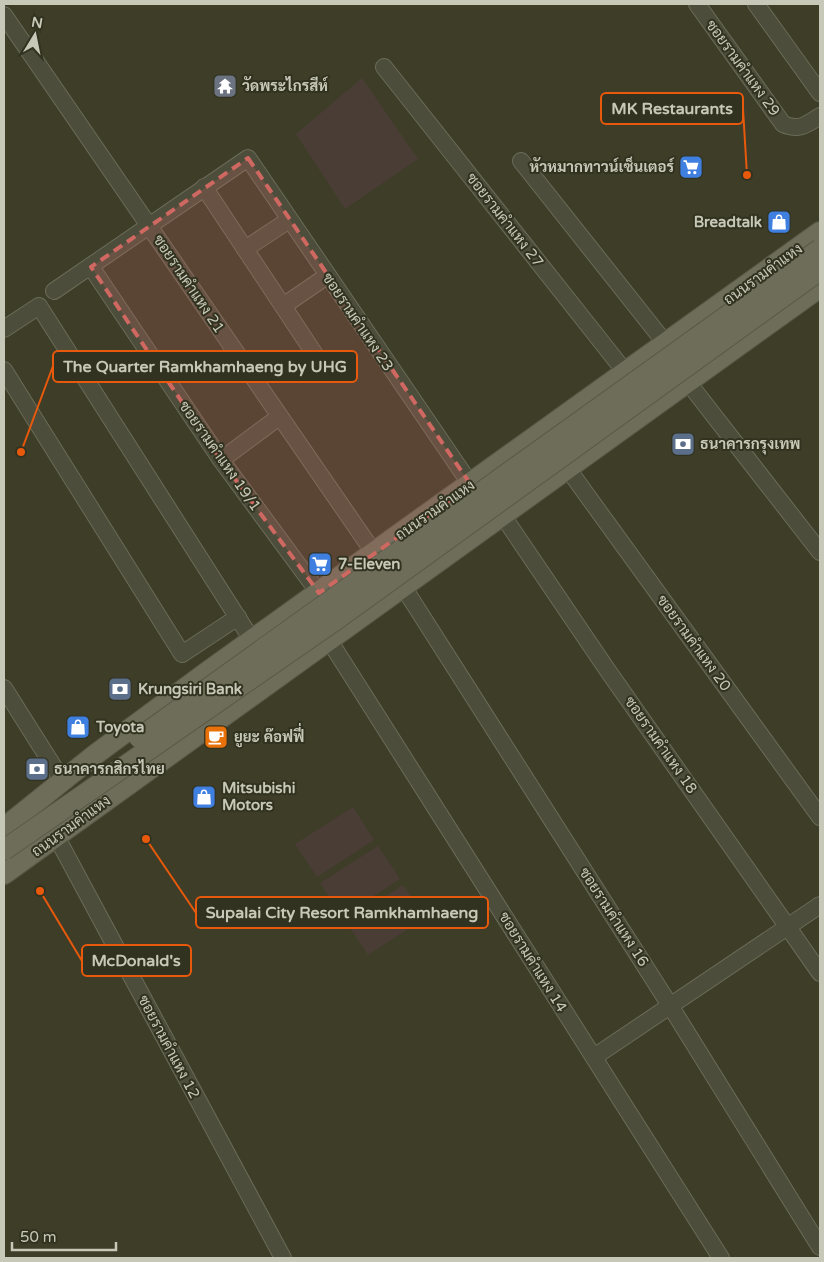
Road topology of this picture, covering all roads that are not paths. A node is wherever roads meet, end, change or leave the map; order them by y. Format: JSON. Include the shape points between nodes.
{"nodes":[{"id":1,"x":697,"y":4,"type":"edge"},
{"id":2,"x":756,"y":4,"type":"edge"},
{"id":3,"x":4,"y":15,"type":"edge"},
{"id":4,"x":384,"y":67,"type":"dead end"},
{"id":5,"x":820,"y":93,"type":"edge"},
{"id":6,"x":820,"y":116,"type":"edge"},
{"id":7,"x":521,"y":161,"type":"dead end"},
{"id":8,"x":204,"y":187,"type":"junction"},
{"id":9,"x":289,"y":220,"type":"junction"},
{"id":10,"x":150,"y":226,"type":"junction"},
{"id":11,"x":818,"y":240,"type":"edge"},
{"id":12,"x":245,"y":249,"type":"junction"},
{"id":13,"x":90,"y":268,"type":"junction"},
{"id":14,"x":820,"y":270,"type":"edge"},
{"id":15,"x":327,"y":276,"type":"junction"},
{"id":16,"x":820,"y":287,"type":"edge"},
{"id":17,"x":54,"y":291,"type":"dead end"},
{"id":18,"x":283,"y":306,"type":"junction"},
{"id":19,"x":4,"y":329,"type":"edge"},
{"id":20,"x":666,"y":344,"type":"junction"},
{"id":21,"x":314,"y":353,"type":"dead end"},
{"id":22,"x":4,"y":370,"type":"edge"},
{"id":23,"x":626,"y":373,"type":"junction"},
{"id":24,"x":687,"y":381,"type":"junction"},
{"id":25,"x":575,"y":409,"type":"junction"},
{"id":26,"x":279,"y":417,"type":"junction"},
{"id":27,"x":602,"y":444,"type":"junction"},
{"id":28,"x":221,"y":460,"type":"junction"},
{"id":29,"x":568,"y":469,"type":"junction"},
{"id":30,"x":471,"y":484,"type":"junction"},
{"id":31,"x":503,"y":516,"type":"junction"},
{"id":32,"x":820,"y":552,"type":"edge"},
{"id":33,"x":374,"y":553,"type":"junction"},
{"id":34,"x":404,"y":588,"type":"junction"},
{"id":35,"x":319,"y":593,"type":"junction"},
{"id":36,"x":238,"y":617,"type":"junction"},
{"id":37,"x":252,"y":640,"type":"junction"},
{"id":38,"x":329,"y":640,"type":"junction"},
{"id":39,"x":4,"y":688,"type":"edge"},
{"id":40,"x":62,"y":780,"type":"junction"},
{"id":41,"x":820,"y":817,"type":"edge"},
{"id":42,"x":4,"y":829,"type":"edge"},
{"id":43,"x":56,"y":836,"type":"junction"},
{"id":44,"x":4,"y":850,"type":"edge"},
{"id":45,"x":4,"y":874,"type":"edge"},
{"id":46,"x":820,"y":905,"type":"edge"},
{"id":47,"x":788,"y":928,"type":"junction"},
{"id":48,"x":820,"y":973,"type":"edge"},
{"id":49,"x":671,"y":1007,"type":"junction"},
{"id":50,"x":594,"y":1057,"type":"junction"},
{"id":51,"x":820,"y":1247,"type":"edge"},
{"id":52,"x":283,"y":1258,"type":"edge"},
{"id":53,"x":721,"y":1258,"type":"edge"}],
"edges":[{"from":1,"to":6,"type":"street","name":"ซอยรามคำแหง 29","via":[[783,124],[802,128]]},
{"from":2,"to":5,"type":"street"},
{"from":3,"to":10,"type":"street","name":"ซอยรามคำแหง 21"},
{"from":4,"to":23,"type":"street","name":"ซอยรามคำแหง 27"},
{"from":7,"to":20,"type":"street"},
{"from":8,"to":9,"type":"street","name":"ซอยรามคำแหง 23","via":[[248,158]]},
{"from":8,"to":10,"type":"street"},
{"from":8,"to":12,"type":"street"},
{"from":9,"to":12,"type":"street"},
{"from":9,"to":15,"type":"street","name":"ซอยรามคำแหง 23"},
{"from":10,"to":13,"type":"street"},
{"from":10,"to":26,"type":"street","name":"ซอยรามคำแหง 21"},
{"from":11,"to":20,"type":"main road","name":"ถนนรามคำแหง"},
{"from":11,"to":42,"type":"main road","name":"ถนนรามคำแหง","bridge":true,"via":[[139,738]]},
{"from":12,"to":18,"type":"street"},
{"from":13,"to":17,"type":"street"},
{"from":13,"to":28,"type":"street","name":"ซอยรามคำแหง 19/1"},
{"from":14,"to":44,"type":"main road","name":"ถนนรามคำแหง","bridge":true,"via":[[337,619]]},
{"from":15,"to":18,"type":"street"},
{"from":15,"to":30,"type":"street","name":"ซอยรามคำแหง 23"},
{"from":16,"to":24,"type":"main road","name":"ถนนรามคำแหง"},
{"from":18,"to":21,"type":"street"},
{"from":19,"to":36,"type":"street","via":[[39,306]]},
{"from":20,"to":23,"type":"main road","name":"ถนนรามคำแหง"},
{"from":22,"to":36,"type":"street","via":[[182,654]]},
{"from":23,"to":25,"type":"main road","name":"ถนนรามคำแหง"},
{"from":24,"to":27,"type":"main road","name":"ถนนรามคำแหง"},
{"from":24,"to":32,"type":"street"},
{"from":25,"to":27,"type":"main road"},
{"from":25,"to":30,"type":"main road","name":"ถนนรามคำแหง"},
{"from":26,"to":28,"type":"street"},
{"from":26,"to":33,"type":"street","name":"ซอยรามคำแหง 21"},
{"from":27,"to":29,"type":"main road","name":"ถนนรามคำแหง"},
{"from":28,"to":35,"type":"street","name":"ซอยรามคำแหง 19/1"},
{"from":29,"to":31,"type":"main road","name":"ถนนรามคำแหง"},
{"from":29,"to":41,"type":"street","name":"ซอยรามคำแหง 20"},
{"from":30,"to":33,"type":"main road","name":"ถนนรามคำแหง"},
{"from":31,"to":34,"type":"main road","name":"ถนนรามคำแหง"},
{"from":31,"to":47,"type":"street","name":"ซอยรามคำแหง 18"},
{"from":33,"to":35,"type":"main road","name":"ถนนรามคำแหง"},
{"from":34,"to":38,"type":"main road","name":"ถนนรามคำแหง"},
{"from":34,"to":49,"type":"street","name":"ซอยรามคำแหง 16"},
{"from":35,"to":37,"type":"main road","name":"ถนนรามคำแหง"},
{"from":36,"to":37,"type":"street"},
{"from":37,"to":40,"type":"main road","name":"ถนนรามคำแหง"},
{"from":38,"to":43,"type":"main road","name":"ถนนรามคำแหง"},
{"from":38,"to":50,"type":"street","name":"ซอยรามคำแหง 14"},
{"from":39,"to":40,"type":"street"},
{"from":40,"to":42,"type":"main road","name":"ถนนรามคำแหง"},
{"from":43,"to":45,"type":"main road","name":"ถนนรามคำแหง"},
{"from":43,"to":52,"type":"street","name":"ซอยรามคำแหง 12"},
{"from":46,"to":47,"type":"street"},
{"from":47,"to":48,"type":"street","name":"ซอยรามคำแหง 18"},
{"from":47,"to":49,"type":"street"},
{"from":49,"to":50,"type":"street"},
{"from":49,"to":51,"type":"street","name":"ซอยรามคำแหง 16"},
{"from":50,"to":53,"type":"street","name":"ซอยรามคำแหง 14"}]}
